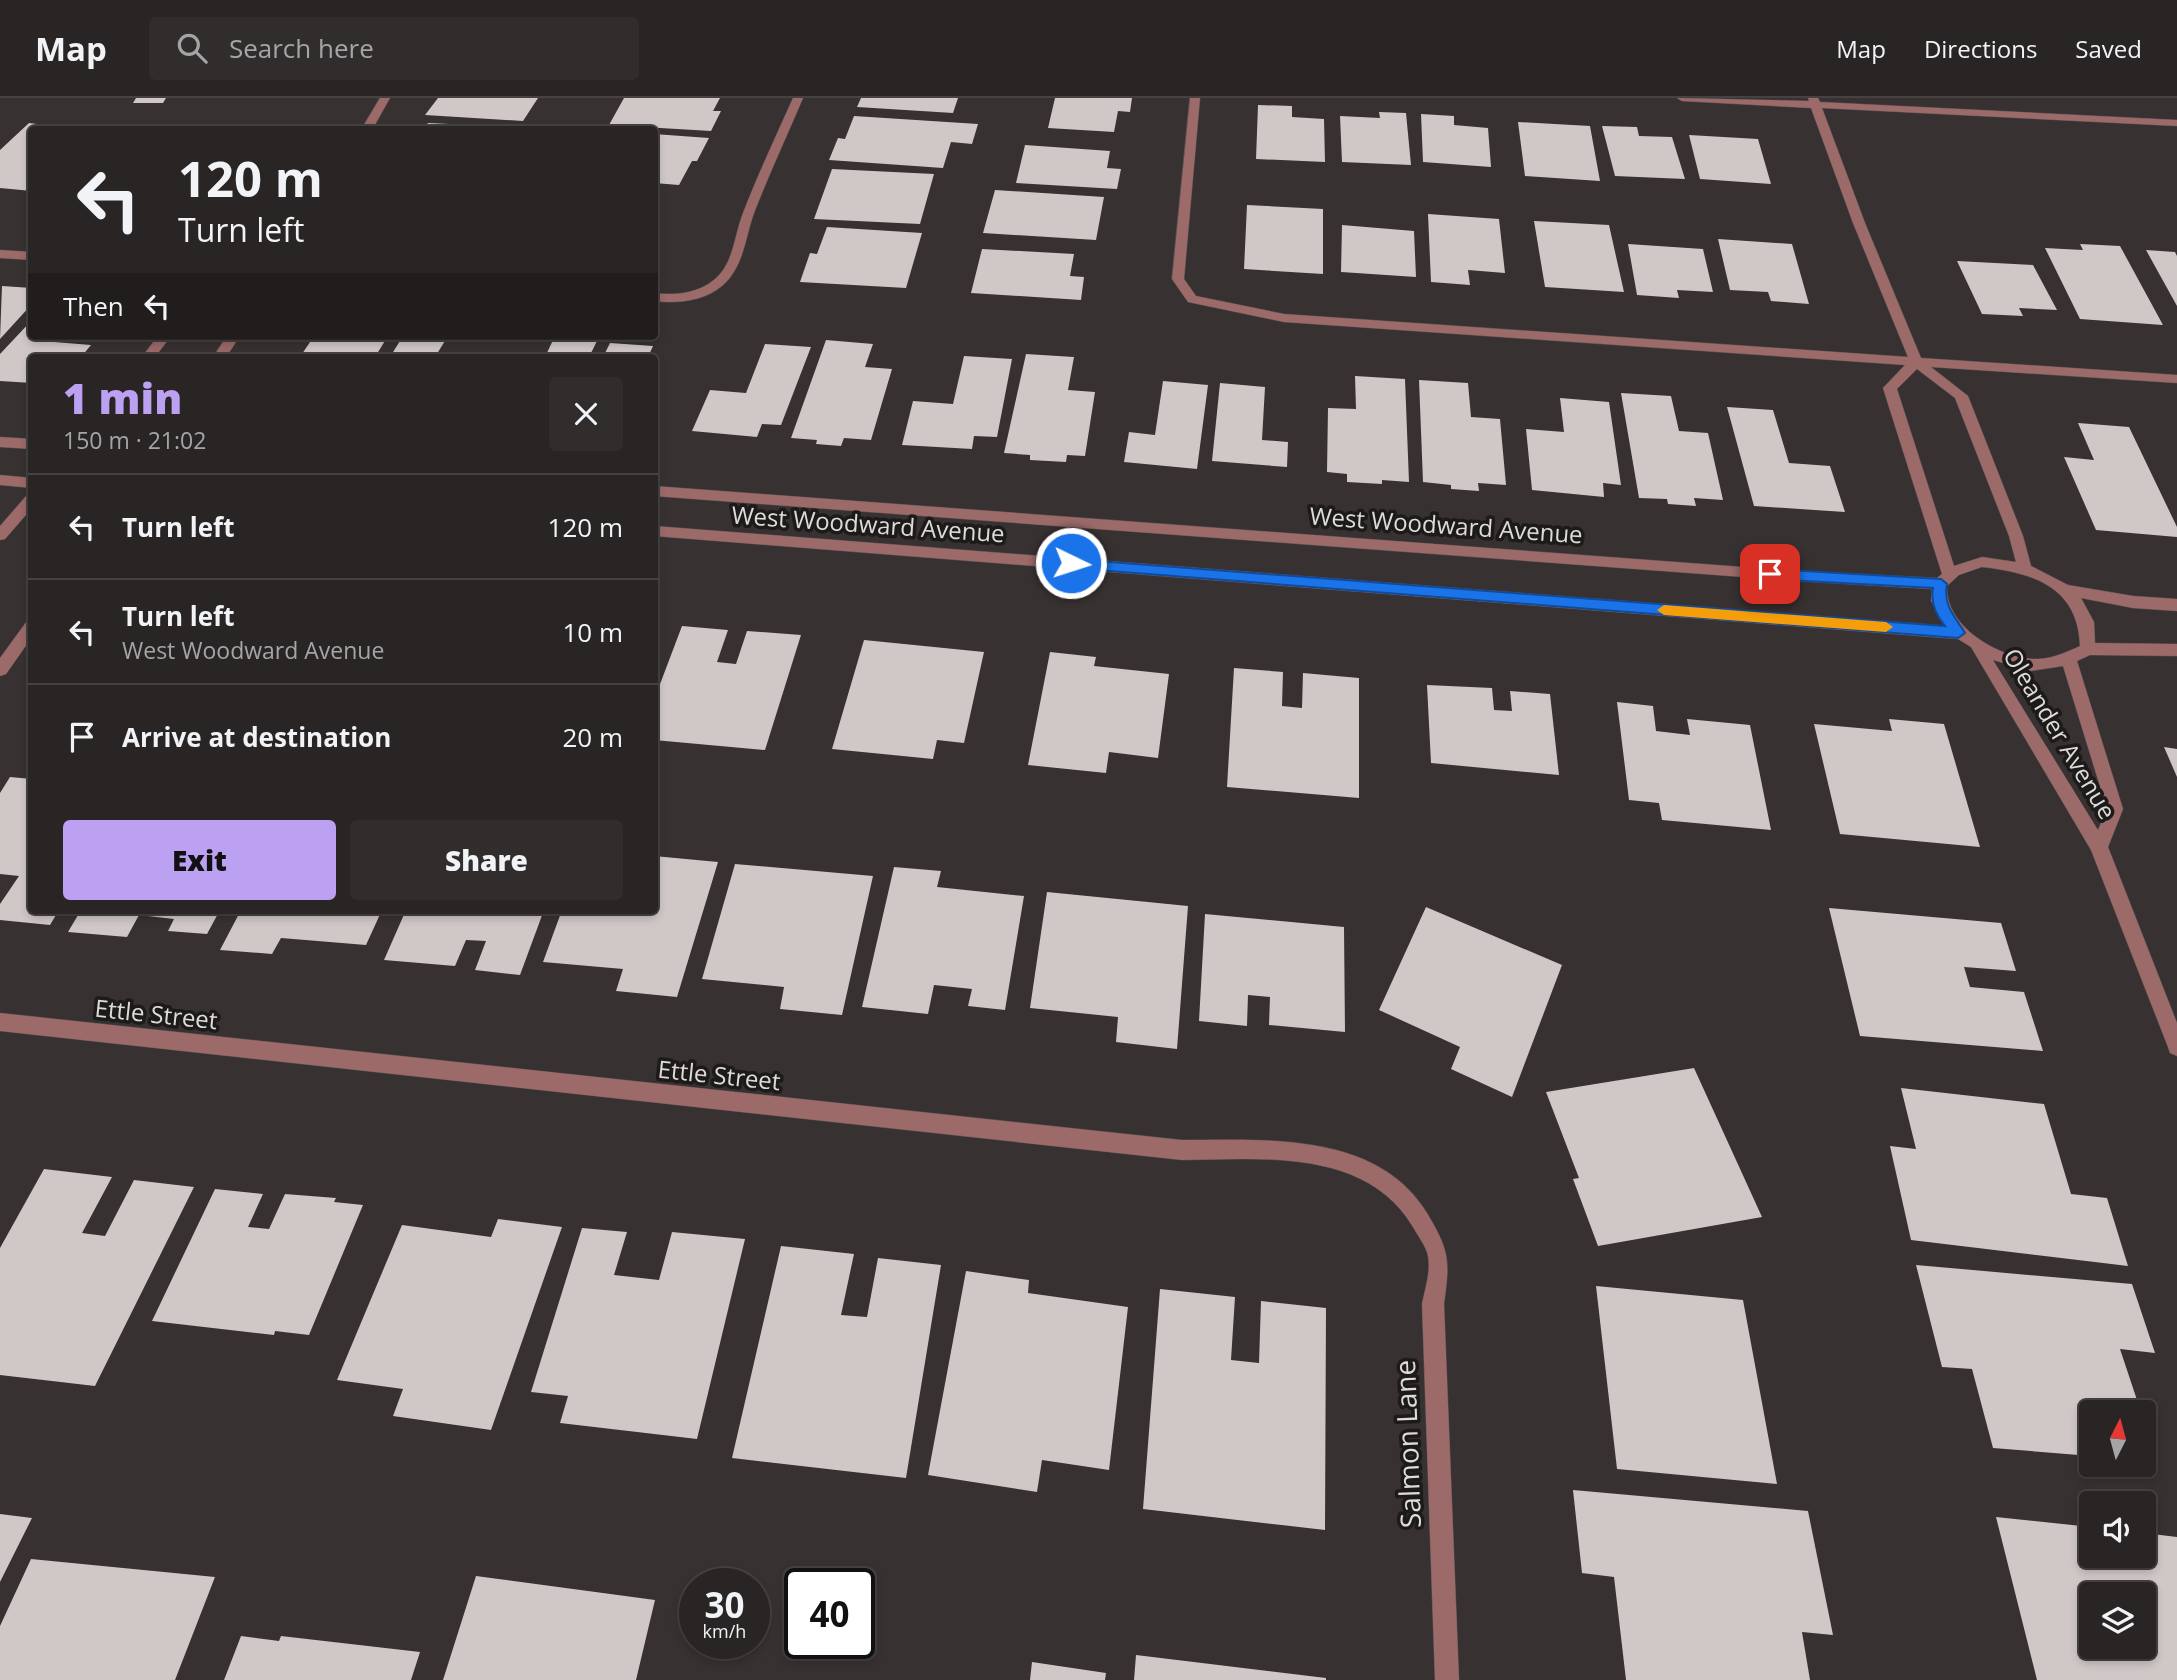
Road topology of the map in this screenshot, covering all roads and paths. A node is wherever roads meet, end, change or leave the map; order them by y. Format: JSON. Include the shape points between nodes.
{"nodes":[{"id":1,"x":385,"y":98,"type":"edge"},
{"id":2,"x":798,"y":98,"type":"edge"},
{"id":3,"x":1195,"y":98,"type":"edge"},
{"id":4,"x":1682,"y":98,"type":"edge"},
{"id":5,"x":1814,"y":102,"type":"edge"},
{"id":6,"x":2177,"y":123,"type":"edge"},
{"id":7,"x":368,"y":126,"type":"edge"},
{"id":8,"x":0,"y":254,"type":"edge"},
{"id":9,"x":28,"y":256,"type":"edge"},
{"id":10,"x":658,"y":298,"type":"edge"},
{"id":11,"x":162,"y":340,"type":"edge"},
{"id":12,"x":150,"y":354,"type":"edge"},
{"id":13,"x":1916,"y":362,"type":"junction"},
{"id":14,"x":2177,"y":379,"type":"edge"},
{"id":15,"x":0,"y":442,"type":"edge"},
{"id":16,"x":28,"y":444,"type":"edge"},
{"id":17,"x":0,"y":480,"type":"edge"},
{"id":18,"x":28,"y":483,"type":"edge"},
{"id":19,"x":658,"y":491,"type":"edge"},
{"id":20,"x":28,"y":502,"type":"edge"},
{"id":21,"x":658,"y":531,"type":"edge"},
{"id":22,"x":0,"y":534,"type":"edge"},
{"id":23,"x":2025,"y":570,"type":"junction"},
{"id":24,"x":1945,"y":578,"type":"junction"},
{"id":25,"x":2066,"y":590,"type":"junction"},
{"id":26,"x":2177,"y":605,"type":"edge"},
{"id":27,"x":28,"y":631,"type":"edge"},
{"id":28,"x":1958,"y":633,"type":"junction"},
{"id":29,"x":1978,"y":648,"type":"junction"},
{"id":30,"x":2088,"y":649,"type":"junction"},
{"id":31,"x":2177,"y":650,"type":"edge"},
{"id":32,"x":2069,"y":659,"type":"junction"},
{"id":33,"x":0,"y":670,"type":"edge"},
{"id":34,"x":2099,"y":847,"type":"junction"},
{"id":35,"x":0,"y":1023,"type":"edge"},
{"id":36,"x":2177,"y":1047,"type":"edge"},
{"id":37,"x":1418,"y":1210,"type":"joint"},
{"id":38,"x":1447,"y":1680,"type":"edge"}],
"edges":[{"from":1,"to":7,"type":"street"},
{"from":2,"to":10,"type":"street","via":[[748,216],[741,247],[723,279],[702,292],[671,300]]},
{"from":3,"to":13,"type":"street","via":[[1178,279],[1192,299],[1284,318]]},
{"from":4,"to":5,"type":"street"},
{"from":5,"to":6,"type":"street"},
{"from":5,"to":13,"type":"street"},
{"from":8,"to":9,"type":"street"},
{"from":11,"to":12,"type":"street"},
{"from":13,"to":14,"type":"street"},
{"from":13,"to":23,"type":"street","via":[[1961,396]]},
{"from":13,"to":24,"type":"street","via":[[1891,388]]},
{"from":15,"to":16,"type":"street"},
{"from":17,"to":18,"type":"street"},
{"from":19,"to":24,"type":"street","name":"West Woodward Avenue","via":[[1797,576]]},
{"from":20,"to":22,"type":"street"},
{"from":21,"to":28,"type":"street","name":"West Woodward Avenue"},
{"from":23,"to":24,"type":"street","via":[[1982,562],[1963,566]]},
{"from":23,"to":25,"type":"street"},
{"from":24,"to":28,"type":"street","via":[[1938,598]]},
{"from":25,"to":26,"type":"street"},
{"from":25,"to":30,"type":"street","via":[[2086,622]]},
{"from":27,"to":33,"type":"street"},
{"from":28,"to":29,"type":"street"},
{"from":29,"to":32,"type":"street","via":[[2030,665]]},
{"from":29,"to":34,"type":"street","name":"Oleander Avenue"},
{"from":30,"to":31,"type":"street"},
{"from":30,"to":32,"type":"street"},
{"from":32,"to":34,"type":"street","name":"Oleander Avenue","via":[[2115,809]]},
{"from":34,"to":36,"type":"street","name":"Oleander Avenue"},
{"from":35,"to":37,"type":"street","name":"Ettle Street","via":[[1182,1150],[1289,1152],[1343,1159],[1382,1178]]},
{"from":37,"to":38,"type":"street","name":"Salmon Lane","via":[[1438,1256],[1433,1304]]}]}
